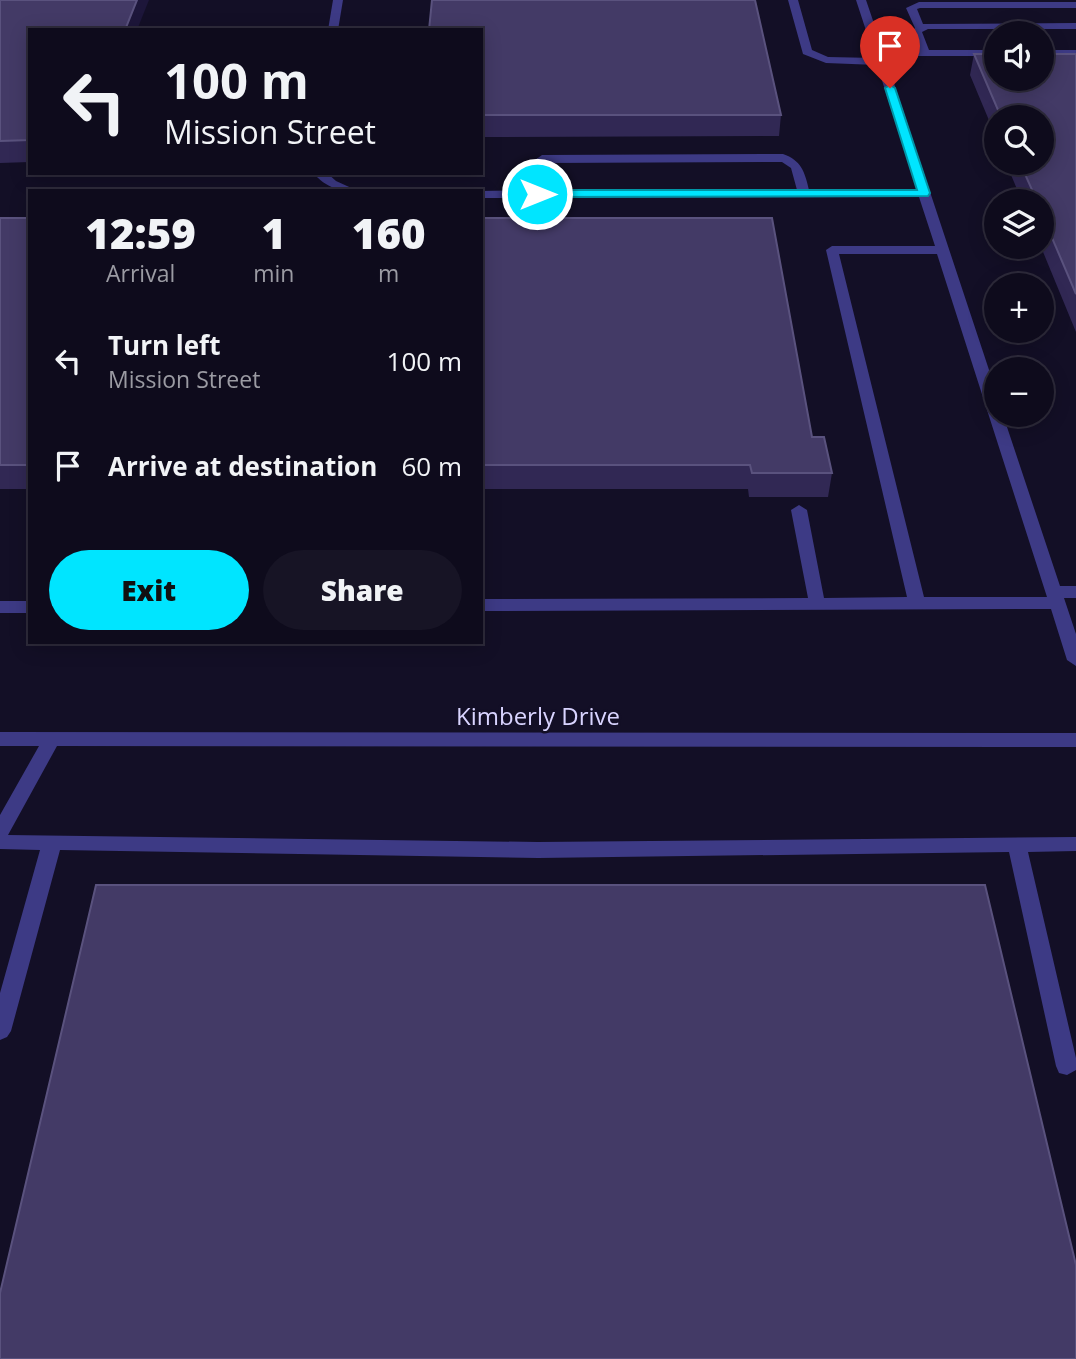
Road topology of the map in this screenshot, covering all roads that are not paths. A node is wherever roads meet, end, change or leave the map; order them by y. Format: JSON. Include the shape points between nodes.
{"nodes":[{"id":1,"x":338,"y":0,"type":"edge"},
{"id":2,"x":793,"y":0,"type":"edge"},
{"id":3,"x":861,"y":0,"type":"edge"},
{"id":4,"x":1076,"y":5,"type":"edge"},
{"id":5,"x":1076,"y":26,"type":"edge"},
{"id":6,"x":333,"y":28,"type":"edge"},
{"id":7,"x":920,"y":28,"type":"junction"},
{"id":8,"x":925,"y":53,"type":"junction"},
{"id":9,"x":984,"y":53,"type":"edge"},
{"id":10,"x":1054,"y":53,"type":"edge"},
{"id":11,"x":1076,"y":53,"type":"edge"},
{"id":12,"x":880,"y":58,"type":"junction"},
{"id":13,"x":321,"y":175,"type":"edge"},
{"id":14,"x":346,"y":189,"type":"edge"},
{"id":15,"x":804,"y":193,"type":"junction"},
{"id":16,"x":924,"y":193,"type":"junction"},
{"id":17,"x":483,"y":194,"type":"edge"},
{"id":18,"x":537,"y":194,"type":"junction"},
{"id":19,"x":942,"y":250,"type":"junction"},
{"id":20,"x":984,"y":378,"type":"edge"},
{"id":21,"x":1000,"y":427,"type":"edge"},
{"id":22,"x":799,"y":510,"type":"dead end"},
{"id":23,"x":1076,"y":592,"type":"edge"},
{"id":24,"x":1056,"y":597,"type":"junction"},
{"id":25,"x":917,"y":603,"type":"junction"},
{"id":26,"x":817,"y":604,"type":"junction"},
{"id":27,"x":483,"y":605,"type":"edge"},
{"id":28,"x":0,"y":607,"type":"edge"},
{"id":29,"x":28,"y":607,"type":"edge"},
{"id":30,"x":1076,"y":660,"type":"edge"},
{"id":31,"x":0,"y":739,"type":"edge"},
{"id":32,"x":52,"y":739,"type":"junction"},
{"id":33,"x":1076,"y":740,"type":"edge"},
{"id":34,"x":0,"y":832,"type":"edge"},
{"id":35,"x":0,"y":842,"type":"edge"},
{"id":36,"x":52,"y":843,"type":"junction"},
{"id":37,"x":1017,"y":844,"type":"junction"},
{"id":38,"x":1076,"y":844,"type":"edge"},
{"id":39,"x":0,"y":1031,"type":"edge"},
{"id":40,"x":1067,"y":1066,"type":"dead end"}],
"edges":[{"from":1,"to":6,"type":"street"},
{"from":2,"to":12,"type":"street","via":[[807,52],[827,60]]},
{"from":3,"to":12,"type":"street"},
{"from":4,"to":7,"type":"street","via":[[919,5],[911,8]]},
{"from":5,"to":7,"type":"street"},
{"from":7,"to":8,"type":"street","via":[[917,32]]},
{"from":8,"to":9,"type":"street"},
{"from":8,"to":12,"type":"street"},
{"from":10,"to":11,"type":"street"},
{"from":12,"to":16,"type":"street"},
{"from":13,"to":14,"type":"street"},
{"from":15,"to":16,"type":"street"},
{"from":15,"to":18,"type":"street"},
{"from":15,"to":18,"type":"street","via":[[792,160],[769,158],[541,159],[537,163]]},
{"from":16,"to":19,"type":"street"},
{"from":17,"to":18,"type":"street"},
{"from":19,"to":20,"type":"street"},
{"from":19,"to":25,"type":"street","via":[[832,250]]},
{"from":21,"to":24,"type":"street"},
{"from":22,"to":26,"type":"street"},
{"from":23,"to":24,"type":"street"},
{"from":24,"to":25,"type":"street"},
{"from":24,"to":30,"type":"street"},
{"from":25,"to":26,"type":"street"},
{"from":26,"to":27,"type":"street"},
{"from":28,"to":29,"type":"street"},
{"from":31,"to":32,"type":"street","name":"Kimberly Drive"},
{"from":32,"to":33,"type":"street","name":"Kimberly Drive"},
{"from":32,"to":34,"type":"street"},
{"from":35,"to":36,"type":"street"},
{"from":36,"to":37,"type":"street","via":[[538,850]]},
{"from":36,"to":39,"type":"street"},
{"from":37,"to":38,"type":"street"},
{"from":37,"to":40,"type":"street"}]}
